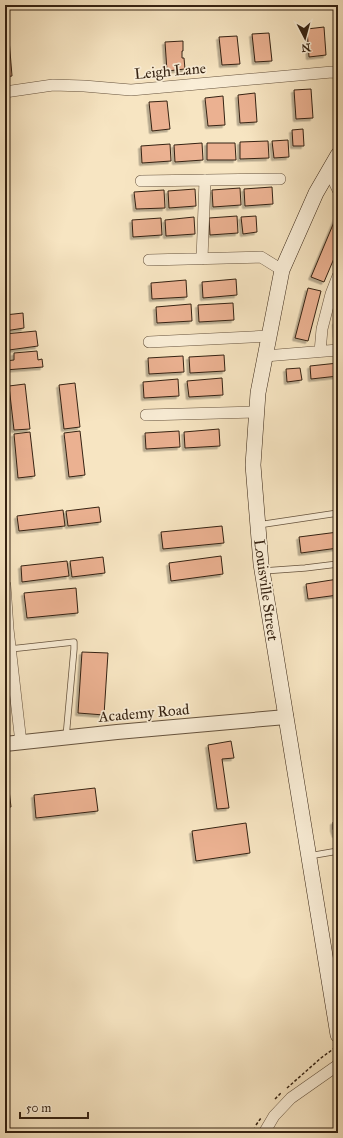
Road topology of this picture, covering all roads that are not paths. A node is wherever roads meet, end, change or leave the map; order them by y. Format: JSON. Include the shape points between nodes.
{"nodes":[{"id":1,"x":338,"y":73,"type":"edge"},
{"id":2,"x":5,"y":92,"type":"edge"},
{"id":3,"x":338,"y":155,"type":"edge"},
{"id":4,"x":329,"y":171,"type":"junction"},
{"id":5,"x":280,"y":179,"type":"dead end"},
{"id":6,"x":205,"y":180,"type":"junction"},
{"id":7,"x":141,"y":181,"type":"dead end"},
{"id":8,"x":338,"y":190,"type":"edge"},
{"id":9,"x":202,"y":259,"type":"junction"},
{"id":10,"x":149,"y":260,"type":"dead end"},
{"id":11,"x":282,"y":270,"type":"junction"},
{"id":12,"x":338,"y":276,"type":"edge"},
{"id":13,"x":333,"y":305,"type":"edge"},
{"id":14,"x":269,"y":336,"type":"junction"},
{"id":15,"x":149,"y":342,"type":"dead end"},
{"id":16,"x":338,"y":350,"type":"edge"},
{"id":17,"x":320,"y":352,"type":"junction"},
{"id":18,"x":265,"y":356,"type":"junction"},
{"id":19,"x":256,"y":412,"type":"junction"},
{"id":20,"x":146,"y":415,"type":"dead end"},
{"id":21,"x":338,"y":513,"type":"edge"},
{"id":22,"x":258,"y":525,"type":"junction"},
{"id":23,"x":338,"y":564,"type":"edge"},
{"id":24,"x":262,"y":572,"type":"junction"},
{"id":25,"x":5,"y":585,"type":"edge"},
{"id":26,"x":10,"y":649,"type":"junction"},
{"id":27,"x":286,"y":716,"type":"junction"},
{"id":28,"x":66,"y":738,"type":"junction"},
{"id":29,"x":21,"y":742,"type":"junction"},
{"id":30,"x":5,"y":744,"type":"edge"},
{"id":31,"x":338,"y":851,"type":"edge"},
{"id":32,"x":309,"y":856,"type":"junction"},
{"id":33,"x":338,"y":1035,"type":"edge"},
{"id":34,"x":338,"y":1065,"type":"edge"},
{"id":35,"x":264,"y":1133,"type":"edge"}],
"edges":[{"from":1,"to":2,"type":"street","name":"Leigh Lane","via":[[131,90],[53,85]]},
{"from":3,"to":4,"type":"main road","name":"Louisville Street"},
{"from":4,"to":8,"type":"street"},
{"from":4,"to":11,"type":"main road","name":"Louisville Street","via":[[316,193]]},
{"from":5,"to":6,"type":"street"},
{"from":6,"to":7,"type":"street"},
{"from":6,"to":9,"type":"street"},
{"from":9,"to":10,"type":"street"},
{"from":9,"to":11,"type":"street","via":[[261,257]]},
{"from":11,"to":14,"type":"main road","name":"Louisville Street"},
{"from":12,"to":13,"type":"street","via":[[331,294]]},
{"from":13,"to":17,"type":"street","via":[[322,329]]},
{"from":14,"to":15,"type":"street"},
{"from":14,"to":18,"type":"main road","name":"Louisville Street"},
{"from":16,"to":17,"type":"street"},
{"from":17,"to":18,"type":"street"},
{"from":18,"to":19,"type":"main road","name":"Louisville Street"},
{"from":19,"to":20,"type":"street"},
{"from":19,"to":22,"type":"main road","name":"Louisville Street","via":[[253,465]]},
{"from":21,"to":22,"type":"lane"},
{"from":22,"to":24,"type":"main road","name":"Louisville Street"},
{"from":23,"to":24,"type":"lane"},
{"from":24,"to":27,"type":"main road","name":"Louisville Street"},
{"from":25,"to":26,"type":"street"},
{"from":26,"to":28,"type":"lane","via":[[74,642]]},
{"from":26,"to":29,"type":"street"},
{"from":27,"to":28,"type":"street","name":"Academy Road"},
{"from":27,"to":32,"type":"main road","name":"Louisville Street"},
{"from":28,"to":29,"type":"street","name":"Academy Road"},
{"from":29,"to":30,"type":"street","name":"Academy Road"},
{"from":31,"to":32,"type":"lane"},
{"from":32,"to":33,"type":"main road","name":"Louisville Street"},
{"from":34,"to":35,"type":"street","via":[[291,1098],[274,1116]]}]}
